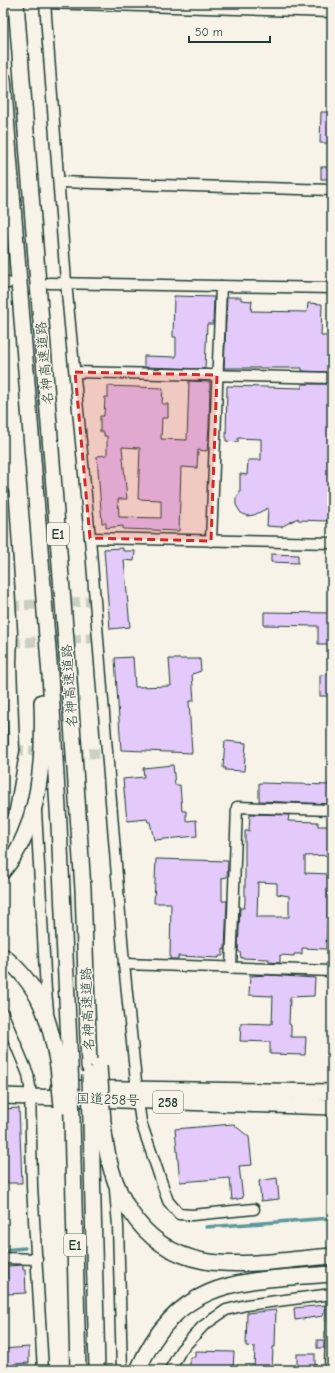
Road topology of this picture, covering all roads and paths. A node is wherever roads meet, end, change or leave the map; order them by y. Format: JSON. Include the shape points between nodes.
{"nodes":[{"id":1,"x":16,"y":3,"type":"edge"},
{"id":2,"x":44,"y":3,"type":"edge"},
{"id":3,"x":332,"y":12,"type":"edge"},
{"id":4,"x":3,"y":79,"type":"edge"},
{"id":5,"x":58,"y":182,"type":"junction"},
{"id":6,"x":332,"y":190,"type":"edge"},
{"id":7,"x":66,"y":282,"type":"junction"},
{"id":8,"x":49,"y":283,"type":"dead end"},
{"id":9,"x":221,"y":286,"type":"junction"},
{"id":10,"x":332,"y":288,"type":"edge"},
{"id":11,"x":25,"y":354,"type":"junction"},
{"id":12,"x":75,"y":372,"type":"junction"},
{"id":13,"x":217,"y":375,"type":"junction"},
{"id":14,"x":332,"y":378,"type":"edge"},
{"id":15,"x":3,"y":493,"type":"edge"},
{"id":16,"x":90,"y":538,"type":"junction"},
{"id":17,"x":211,"y":541,"type":"junction"},
{"id":18,"x":332,"y":543,"type":"edge"},
{"id":19,"x":6,"y":602,"type":"edge"},
{"id":20,"x":9,"y":750,"type":"edge"},
{"id":21,"x":37,"y":789,"type":"junction"},
{"id":22,"x":332,"y":810,"type":"edge"},
{"id":23,"x":3,"y":812,"type":"edge"},
{"id":24,"x":3,"y":871,"type":"edge"},
{"id":25,"x":3,"y":956,"type":"edge"},
{"id":26,"x":124,"y":964,"type":"junction"},
{"id":27,"x":231,"y":968,"type":"junction"},
{"id":28,"x":332,"y":971,"type":"edge"},
{"id":29,"x":3,"y":1014,"type":"edge"},
{"id":30,"x":50,"y":1025,"type":"junction"},
{"id":31,"x":64,"y":1066,"type":"junction"},
{"id":32,"x":3,"y":1086,"type":"edge"},
{"id":33,"x":30,"y":1092,"type":"junction"},
{"id":34,"x":332,"y":1092,"type":"edge"},
{"id":35,"x":138,"y":1095,"type":"junction"},
{"id":36,"x":3,"y":1096,"type":"edge"},
{"id":37,"x":332,"y":1107,"type":"edge"},
{"id":38,"x":97,"y":1122,"type":"junction"},
{"id":39,"x":113,"y":1178,"type":"junction"},
{"id":40,"x":254,"y":1209,"type":"dead end"},
{"id":41,"x":332,"y":1256,"type":"edge"},
{"id":42,"x":3,"y":1258,"type":"edge"},
{"id":43,"x":37,"y":1259,"type":"junction"},
{"id":44,"x":332,"y":1274,"type":"edge"},
{"id":45,"x":332,"y":1295,"type":"edge"},
{"id":46,"x":43,"y":1370,"type":"edge"},
{"id":47,"x":78,"y":1370,"type":"edge"},
{"id":48,"x":97,"y":1370,"type":"edge"},
{"id":49,"x":122,"y":1370,"type":"edge"},
{"id":50,"x":138,"y":1370,"type":"edge"},
{"id":51,"x":170,"y":1370,"type":"edge"},
{"id":52,"x":330,"y":1370,"type":"edge"}],
"edges":[{"from":1,"to":38,"type":"highway","name":"名神高速道路","number":"E1","bridge":true,"via":[[69,679]]},
{"from":2,"to":3,"type":"street"},
{"from":2,"to":5,"type":"street"},
{"from":4,"to":11,"type":"highway","name":"名神高速道路","number":"E1"},
{"from":5,"to":6,"type":"street"},
{"from":5,"to":7,"type":"street"},
{"from":7,"to":8,"type":"street"},
{"from":7,"to":9,"type":"street"},
{"from":7,"to":12,"type":"street"},
{"from":9,"to":10,"type":"street"},
{"from":9,"to":13,"type":"street"},
{"from":11,"to":21,"type":"highway","via":[[24,403],[41,677],[42,743]]},
{"from":11,"to":31,"type":"highway","name":"名神高速道路","number":"E1","via":[[58,802]]},
{"from":12,"to":13,"type":"street"},
{"from":12,"to":16,"type":"street"},
{"from":13,"to":14,"type":"street"},
{"from":13,"to":17,"type":"street"},
{"from":15,"to":19,"type":"street"},
{"from":16,"to":17,"type":"street"},
{"from":16,"to":26,"type":"street"},
{"from":17,"to":18,"type":"street"},
{"from":19,"to":20,"type":"street","via":[[12,633]]},
{"from":20,"to":23,"type":"street"},
{"from":21,"to":24,"type":"highway","via":[[25,832]]},
{"from":21,"to":30,"type":"street","via":[[36,810]]},
{"from":22,"to":27,"type":"street","via":[[237,807]]},
{"from":25,"to":30,"type":"highway","via":[[24,975],[43,1005]]},
{"from":26,"to":27,"type":"street"},
{"from":26,"to":35,"type":"street"},
{"from":27,"to":28,"type":"street"},
{"from":29,"to":33,"type":"street","via":[[28,1074]]},
{"from":30,"to":31,"type":"highway"},
{"from":31,"to":47,"type":"highway","bridge":true,"via":[[68,1212],[77,1302]]},
{"from":32,"to":33,"type":"highway","name":"国道258号","number":"258"},
{"from":33,"to":35,"type":"highway","name":"国道258号","number":"258"},
{"from":33,"to":36,"type":"highway","name":"国道258号","number":"258"},
{"from":33,"to":43,"type":"street"},
{"from":34,"to":35,"type":"highway","name":"国道258号","number":"258"},
{"from":35,"to":37,"type":"highway","name":"国道258号","number":"258"},
{"from":35,"to":40,"type":"street","via":[[141,1122],[168,1201],[179,1214]]},
{"from":38,"to":39,"type":"highway"},
{"from":38,"to":48,"type":"highway","name":"名神高速道路","number":"E1"},
{"from":39,"to":41,"type":"highway","via":[[125,1204],[147,1232],[187,1256],[203,1261],[237,1264]]},
{"from":39,"to":49,"type":"street","via":[[118,1226]]},
{"from":42,"to":43,"type":"street"},
{"from":43,"to":46,"type":"street"},
{"from":44,"to":50,"type":"highway","via":[[243,1282],[211,1291],[178,1311],[152,1342]]},
{"from":45,"to":51,"type":"street","via":[[246,1305],[226,1310],[203,1326],[181,1350]]},
{"from":45,"to":52,"type":"street"}]}
